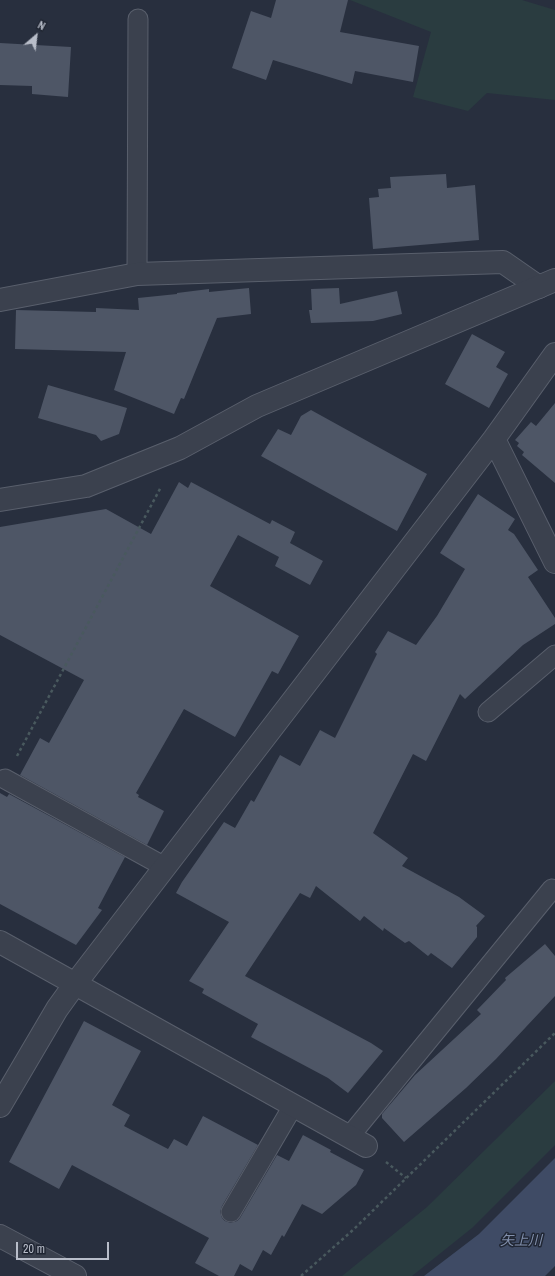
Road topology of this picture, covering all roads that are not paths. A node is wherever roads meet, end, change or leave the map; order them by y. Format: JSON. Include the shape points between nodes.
{"nodes":[{"id":1,"x":138,"y":19,"type":"dead end"},
{"id":2,"x":137,"y":274,"type":"junction"},
{"id":3,"x":547,"y":283,"type":"edge"},
{"id":4,"x":0,"y":300,"type":"edge"},
{"id":5,"x":555,"y":354,"type":"edge"},
{"id":6,"x":494,"y":439,"type":"junction"},
{"id":7,"x":0,"y":500,"type":"edge"},
{"id":8,"x":555,"y":562,"type":"edge"},
{"id":9,"x":555,"y":655,"type":"edge"},
{"id":10,"x":488,"y":712,"type":"dead end"},
{"id":11,"x":5,"y":778,"type":"road end"},
{"id":12,"x":165,"y":867,"type":"junction"},
{"id":13,"x":552,"y":889,"type":"dead end"},
{"id":14,"x":0,"y":942,"type":"edge"},
{"id":15,"x":75,"y":984,"type":"junction"},
{"id":16,"x":0,"y":1106,"type":"edge"},
{"id":17,"x":293,"y":1106,"type":"junction"},
{"id":18,"x":357,"y":1141,"type":"joint"},
{"id":19,"x":231,"y":1212,"type":"dead end"},
{"id":20,"x":0,"y":1236,"type":"edge"},
{"id":21,"x":75,"y":1276,"type":"edge"}],
"edges":[{"from":1,"to":2,"type":"lane"},
{"from":2,"to":3,"type":"street","via":[[503,262]]},
{"from":2,"to":4,"type":"street"},
{"from":3,"to":7,"type":"street","via":[[257,406],[180,448],[86,486]]},
{"from":5,"to":6,"type":"street"},
{"from":6,"to":8,"type":"street"},
{"from":6,"to":12,"type":"street"},
{"from":9,"to":10,"type":"lane"},
{"from":11,"to":12,"type":"lane"},
{"from":12,"to":15,"type":"street"},
{"from":13,"to":18,"type":"lane"},
{"from":14,"to":15,"type":"street"},
{"from":15,"to":16,"type":"street","via":[[57,1009]]},
{"from":15,"to":17,"type":"street"},
{"from":17,"to":18,"type":"street"},
{"from":17,"to":19,"type":"lane"},
{"from":20,"to":21,"type":"street"}]}
